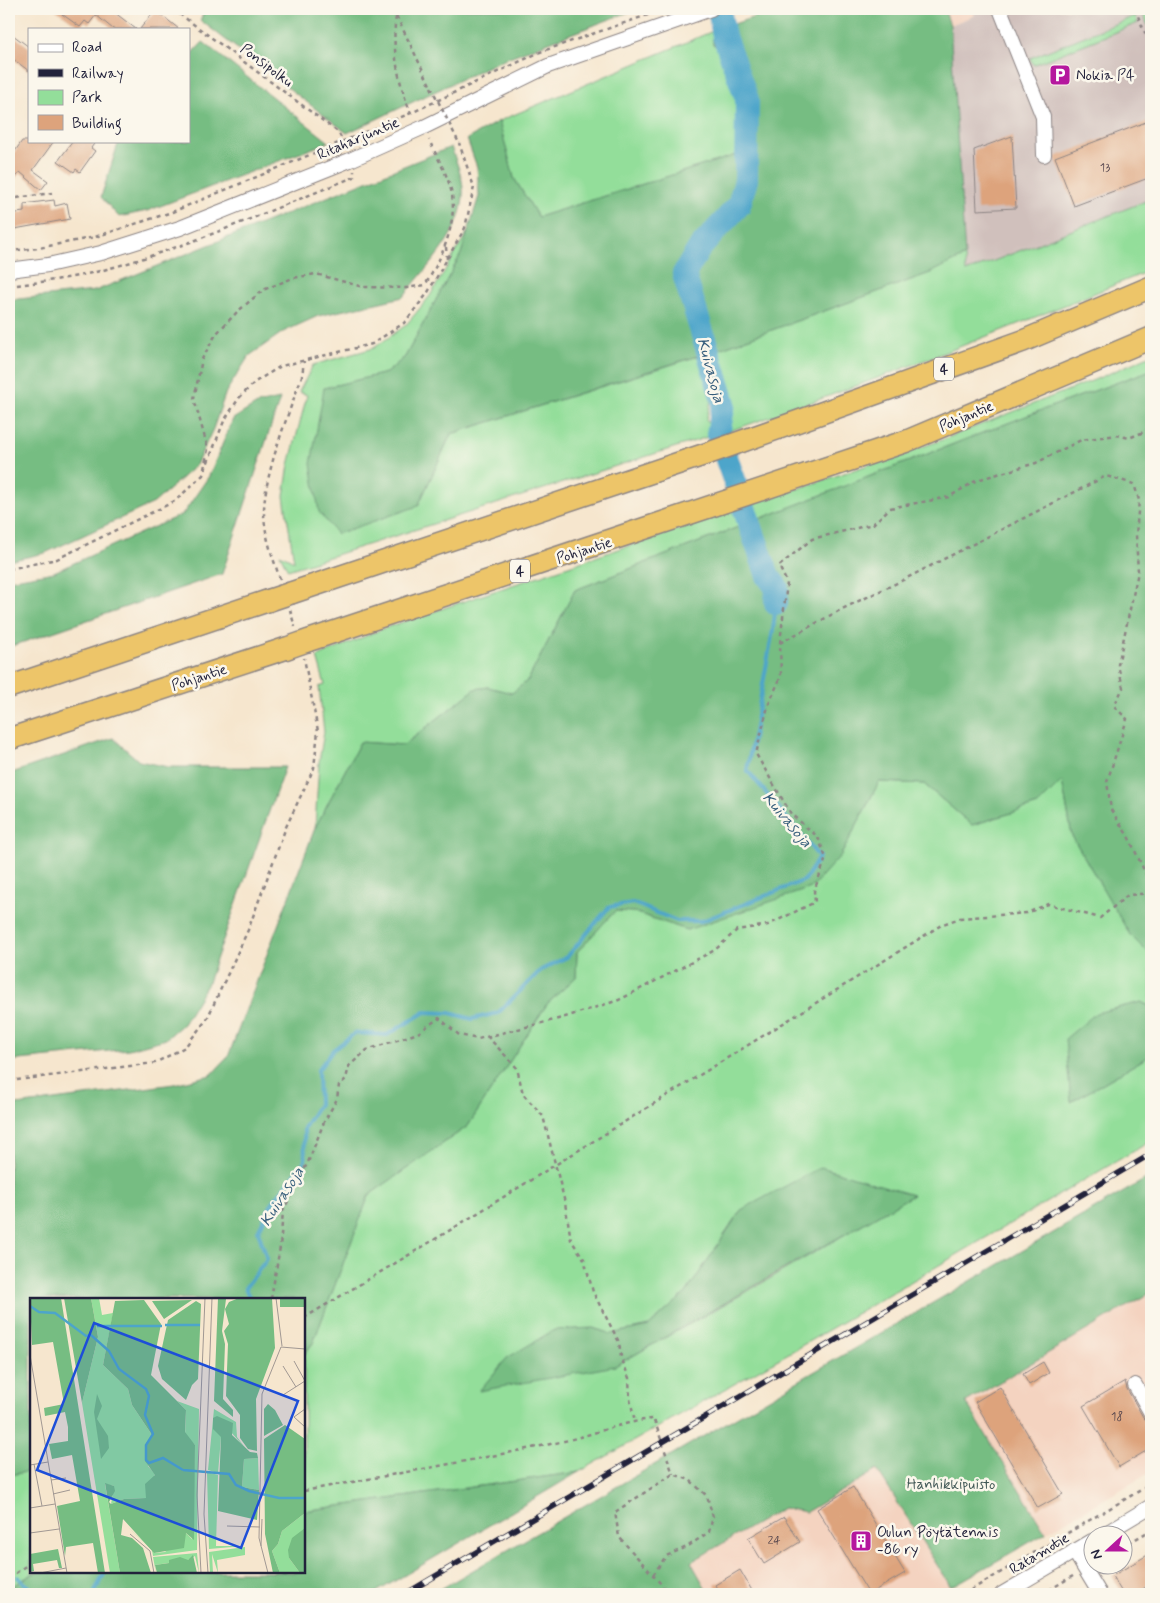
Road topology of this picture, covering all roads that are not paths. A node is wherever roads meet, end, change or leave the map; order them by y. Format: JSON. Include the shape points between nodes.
{"nodes":[{"id":1,"x":711,"y":9,"type":"edge"},
{"id":2,"x":1000,"y":9,"type":"edge"},
{"id":3,"x":1044,"y":155,"type":"dead end"},
{"id":4,"x":9,"y":270,"type":"edge"},
{"id":5,"x":1151,"y":287,"type":"edge"},
{"id":6,"x":1151,"y":338,"type":"edge"},
{"id":7,"x":9,"y":687,"type":"edge"},
{"id":8,"x":9,"y":739,"type":"edge"},
{"id":9,"x":1135,"y":1385,"type":"dead end"},
{"id":10,"x":1151,"y":1413,"type":"edge"},
{"id":11,"x":1151,"y":1506,"type":"edge"},
{"id":12,"x":1118,"y":1526,"type":"edge"},
{"id":13,"x":1082,"y":1547,"type":"edge"},
{"id":14,"x":1074,"y":1551,"type":"junction"},
{"id":15,"x":1002,"y":1594,"type":"edge"},
{"id":16,"x":1100,"y":1594,"type":"edge"}],
"edges":[{"from":1,"to":4,"type":"street","name":"Ritaharjuntie","via":[[548,66],[424,127],[319,173],[171,230],[101,253]]},
{"from":2,"to":3,"type":"street","via":[[1043,116]]},
{"from":5,"to":7,"type":"highway","number":"4","via":[[1022,341],[712,452]]},
{"from":6,"to":8,"type":"highway","name":"Pohjantie","number":"4","via":[[907,441]]},
{"from":9,"to":10,"type":"street"},
{"from":11,"to":12,"type":"street"},
{"from":13,"to":14,"type":"street","name":"Ratamotie"},
{"from":14,"to":15,"type":"street","name":"Ratamotie"},
{"from":14,"to":16,"type":"street"}]}
